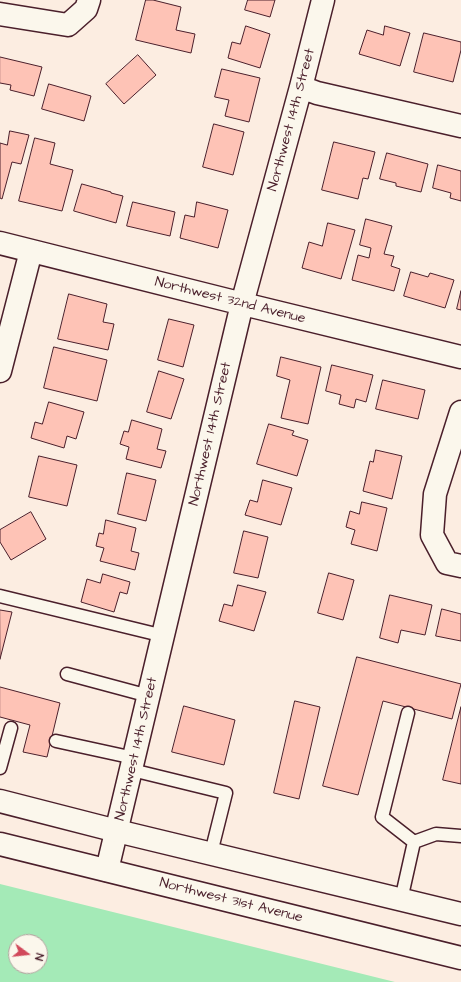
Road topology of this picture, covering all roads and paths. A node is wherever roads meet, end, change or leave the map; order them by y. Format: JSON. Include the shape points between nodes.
{"nodes":[{"id":1,"x":323,"y":0,"type":"edge"},
{"id":2,"x":87,"y":4,"type":"edge"},
{"id":3,"x":0,"y":14,"type":"edge"},
{"id":4,"x":301,"y":87,"type":"junction"},
{"id":5,"x":461,"y":126,"type":"edge"},
{"id":6,"x":0,"y":243,"type":"edge"},
{"id":7,"x":31,"y":251,"type":"junction"},
{"id":8,"x":242,"y":304,"type":"junction"},
{"id":9,"x":461,"y":358,"type":"edge"},
{"id":10,"x":0,"y":371,"type":"edge"},
{"id":11,"x":461,"y":412,"type":"edge"},
{"id":12,"x":454,"y":565,"type":"edge"},
{"id":13,"x":0,"y":596,"type":"edge"},
{"id":14,"x":164,"y":636,"type":"junction"},
{"id":15,"x":67,"y":674,"type":"dead end"},
{"id":16,"x":149,"y":696,"type":"junction"},
{"id":17,"x":408,"y":713,"type":"dead end"},
{"id":18,"x":11,"y":728,"type":"dead end"},
{"id":19,"x":56,"y":740,"type":"dead end"},
{"id":20,"x":133,"y":764,"type":"junction"},
{"id":21,"x":0,"y":768,"type":"edge"},
{"id":22,"x":0,"y":801,"type":"edge"},
{"id":23,"x":117,"y":831,"type":"junction"},
{"id":24,"x":460,"y":833,"type":"edge"},
{"id":25,"x":414,"y":842,"type":"junction"},
{"id":26,"x":0,"y":844,"type":"edge"},
{"id":27,"x":211,"y":853,"type":"junction"},
{"id":28,"x":107,"y":870,"type":"junction"},
{"id":29,"x":401,"y":900,"type":"junction"},
{"id":30,"x":461,"y":914,"type":"edge"},
{"id":31,"x":461,"y":958,"type":"edge"}],
"edges":[{"from":1,"to":4,"type":"street","name":"Northwest 14th Street"},
{"from":2,"to":3,"type":"street","via":[[68,25]]},
{"from":4,"to":5,"type":"street","via":[[317,93]]},
{"from":4,"to":8,"type":"street","name":"Northwest 14th Street"},
{"from":6,"to":7,"type":"street","name":"Northwest 32nd Avenue"},
{"from":7,"to":8,"type":"street","name":"Northwest 32nd Avenue"},
{"from":7,"to":10,"type":"street"},
{"from":8,"to":9,"type":"street","name":"Northwest 32nd Avenue"},
{"from":8,"to":14,"type":"street","name":"Northwest 14th Street"},
{"from":11,"to":12,"type":"street","via":[[435,494],[432,535]]},
{"from":13,"to":14,"type":"lane"},
{"from":14,"to":16,"type":"street","name":"Northwest 14th Street"},
{"from":15,"to":16,"type":"lane"},
{"from":16,"to":20,"type":"street","name":"Northwest 14th Street"},
{"from":17,"to":25,"type":"lane","via":[[382,817]]},
{"from":18,"to":21,"type":"lane"},
{"from":19,"to":20,"type":"lane"},
{"from":20,"to":23,"type":"street","name":"Northwest 14th Street"},
{"from":20,"to":27,"type":"lane","via":[[226,793]]},
{"from":22,"to":23,"type":"street"},
{"from":23,"to":27,"type":"street"},
{"from":23,"to":28,"type":"street","name":"Northwest 14th Street"},
{"from":24,"to":25,"type":"lane","via":[[436,834]]},
{"from":25,"to":29,"type":"lane"},
{"from":26,"to":28,"type":"street","name":"Northwest 31st Avenue"},
{"from":27,"to":29,"type":"street"},
{"from":28,"to":31,"type":"street","name":"Northwest 31st Avenue"},
{"from":29,"to":30,"type":"street"}]}
